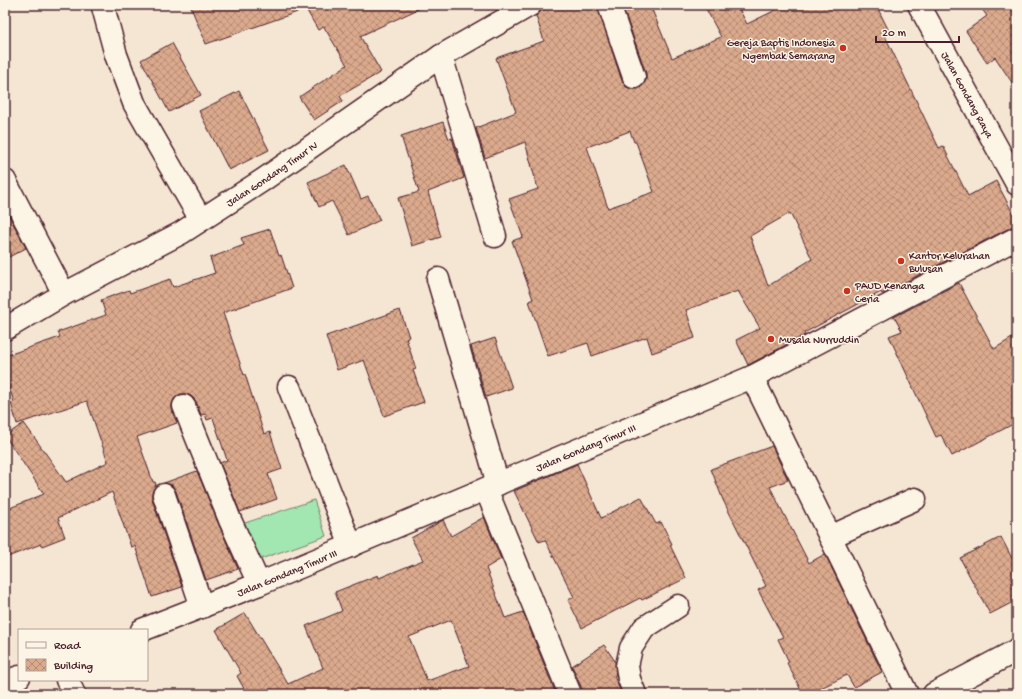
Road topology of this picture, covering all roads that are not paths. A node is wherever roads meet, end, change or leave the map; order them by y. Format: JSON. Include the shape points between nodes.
{"nodes":[{"id":1,"x":530,"y":5,"type":"edge"},
{"id":2,"x":609,"y":5,"type":"edge"},
{"id":3,"x":919,"y":5,"type":"edge"},
{"id":4,"x":103,"y":7,"type":"dead end"},
{"id":5,"x":504,"y":12,"type":"edge"},
{"id":6,"x":442,"y":56,"type":"junction"},
{"id":7,"x":634,"y":77,"type":"dead end"},
{"id":8,"x":1016,"y":180,"type":"edge"},
{"id":9,"x":5,"y":181,"type":"edge"},
{"id":10,"x":201,"y":220,"type":"junction"},
{"id":11,"x":495,"y":236,"type":"dead end"},
{"id":12,"x":1017,"y":238,"type":"edge"},
{"id":13,"x":438,"y":279,"type":"dead end"},
{"id":14,"x":64,"y":294,"type":"junction"},
{"id":15,"x":5,"y":329,"type":"edge"},
{"id":16,"x":752,"y":377,"type":"junction"},
{"id":17,"x":289,"y":387,"type":"dead end"},
{"id":18,"x":184,"y":406,"type":"dead end"},
{"id":19,"x":492,"y":486,"type":"junction"},
{"id":20,"x":164,"y":495,"type":"dead end"},
{"id":21,"x":915,"y":499,"type":"dead end"},
{"id":22,"x":830,"y":537,"type":"junction"},
{"id":23,"x":351,"y":546,"type":"junction"},
{"id":24,"x":259,"y":584,"type":"junction"},
{"id":25,"x":678,"y":606,"type":"dead end"},
{"id":26,"x":202,"y":607,"type":"junction"},
{"id":27,"x":145,"y":629,"type":"edge"},
{"id":28,"x":1017,"y":650,"type":"edge"},
{"id":29,"x":18,"y":677,"type":"edge"},
{"id":30,"x":68,"y":681,"type":"edge"},
{"id":31,"x":5,"y":682,"type":"edge"},
{"id":32,"x":74,"y":694,"type":"edge"},
{"id":33,"x":570,"y":694,"type":"edge"},
{"id":34,"x":635,"y":694,"type":"edge"},
{"id":35,"x":907,"y":694,"type":"edge"},
{"id":36,"x":935,"y":694,"type":"edge"}],
"edges":[{"from":1,"to":5,"type":"street","name":"Jalan Gondang Timur IV"},
{"from":2,"to":7,"type":"street"},
{"from":3,"to":8,"type":"street","name":"Jalan Gondang Raya"},
{"from":4,"to":10,"type":"street","via":[[116,55],[134,103]]},
{"from":5,"to":6,"type":"street","name":"Jalan Gondang Timur IV"},
{"from":6,"to":10,"type":"street","name":"Jalan Gondang Timur IV"},
{"from":6,"to":11,"type":"street"},
{"from":9,"to":14,"type":"street"},
{"from":10,"to":14,"type":"street","name":"Jalan Gondang Timur IV"},
{"from":12,"to":16,"type":"street","name":"Jalan Gondang Timur III"},
{"from":13,"to":19,"type":"street"},
{"from":14,"to":15,"type":"street","name":"Jalan Gondang Timur IV"},
{"from":16,"to":19,"type":"street","name":"Jalan Gondang Timur III"},
{"from":16,"to":22,"type":"street"},
{"from":17,"to":23,"type":"street"},
{"from":18,"to":24,"type":"street"},
{"from":19,"to":23,"type":"street","name":"Jalan Gondang Timur III"},
{"from":19,"to":33,"type":"street"},
{"from":20,"to":26,"type":"street"},
{"from":21,"to":22,"type":"street"},
{"from":22,"to":35,"type":"street"},
{"from":23,"to":24,"type":"street","name":"Jalan Gondang Timur III"},
{"from":24,"to":26,"type":"street","name":"Jalan Gondang Timur III"},
{"from":25,"to":34,"type":"street","via":[[644,628],[631,648],[627,666]]},
{"from":26,"to":27,"type":"street","name":"Jalan Gondang Timur III"},
{"from":28,"to":36,"type":"street"},
{"from":29,"to":31,"type":"street"},
{"from":30,"to":32,"type":"street"}]}
